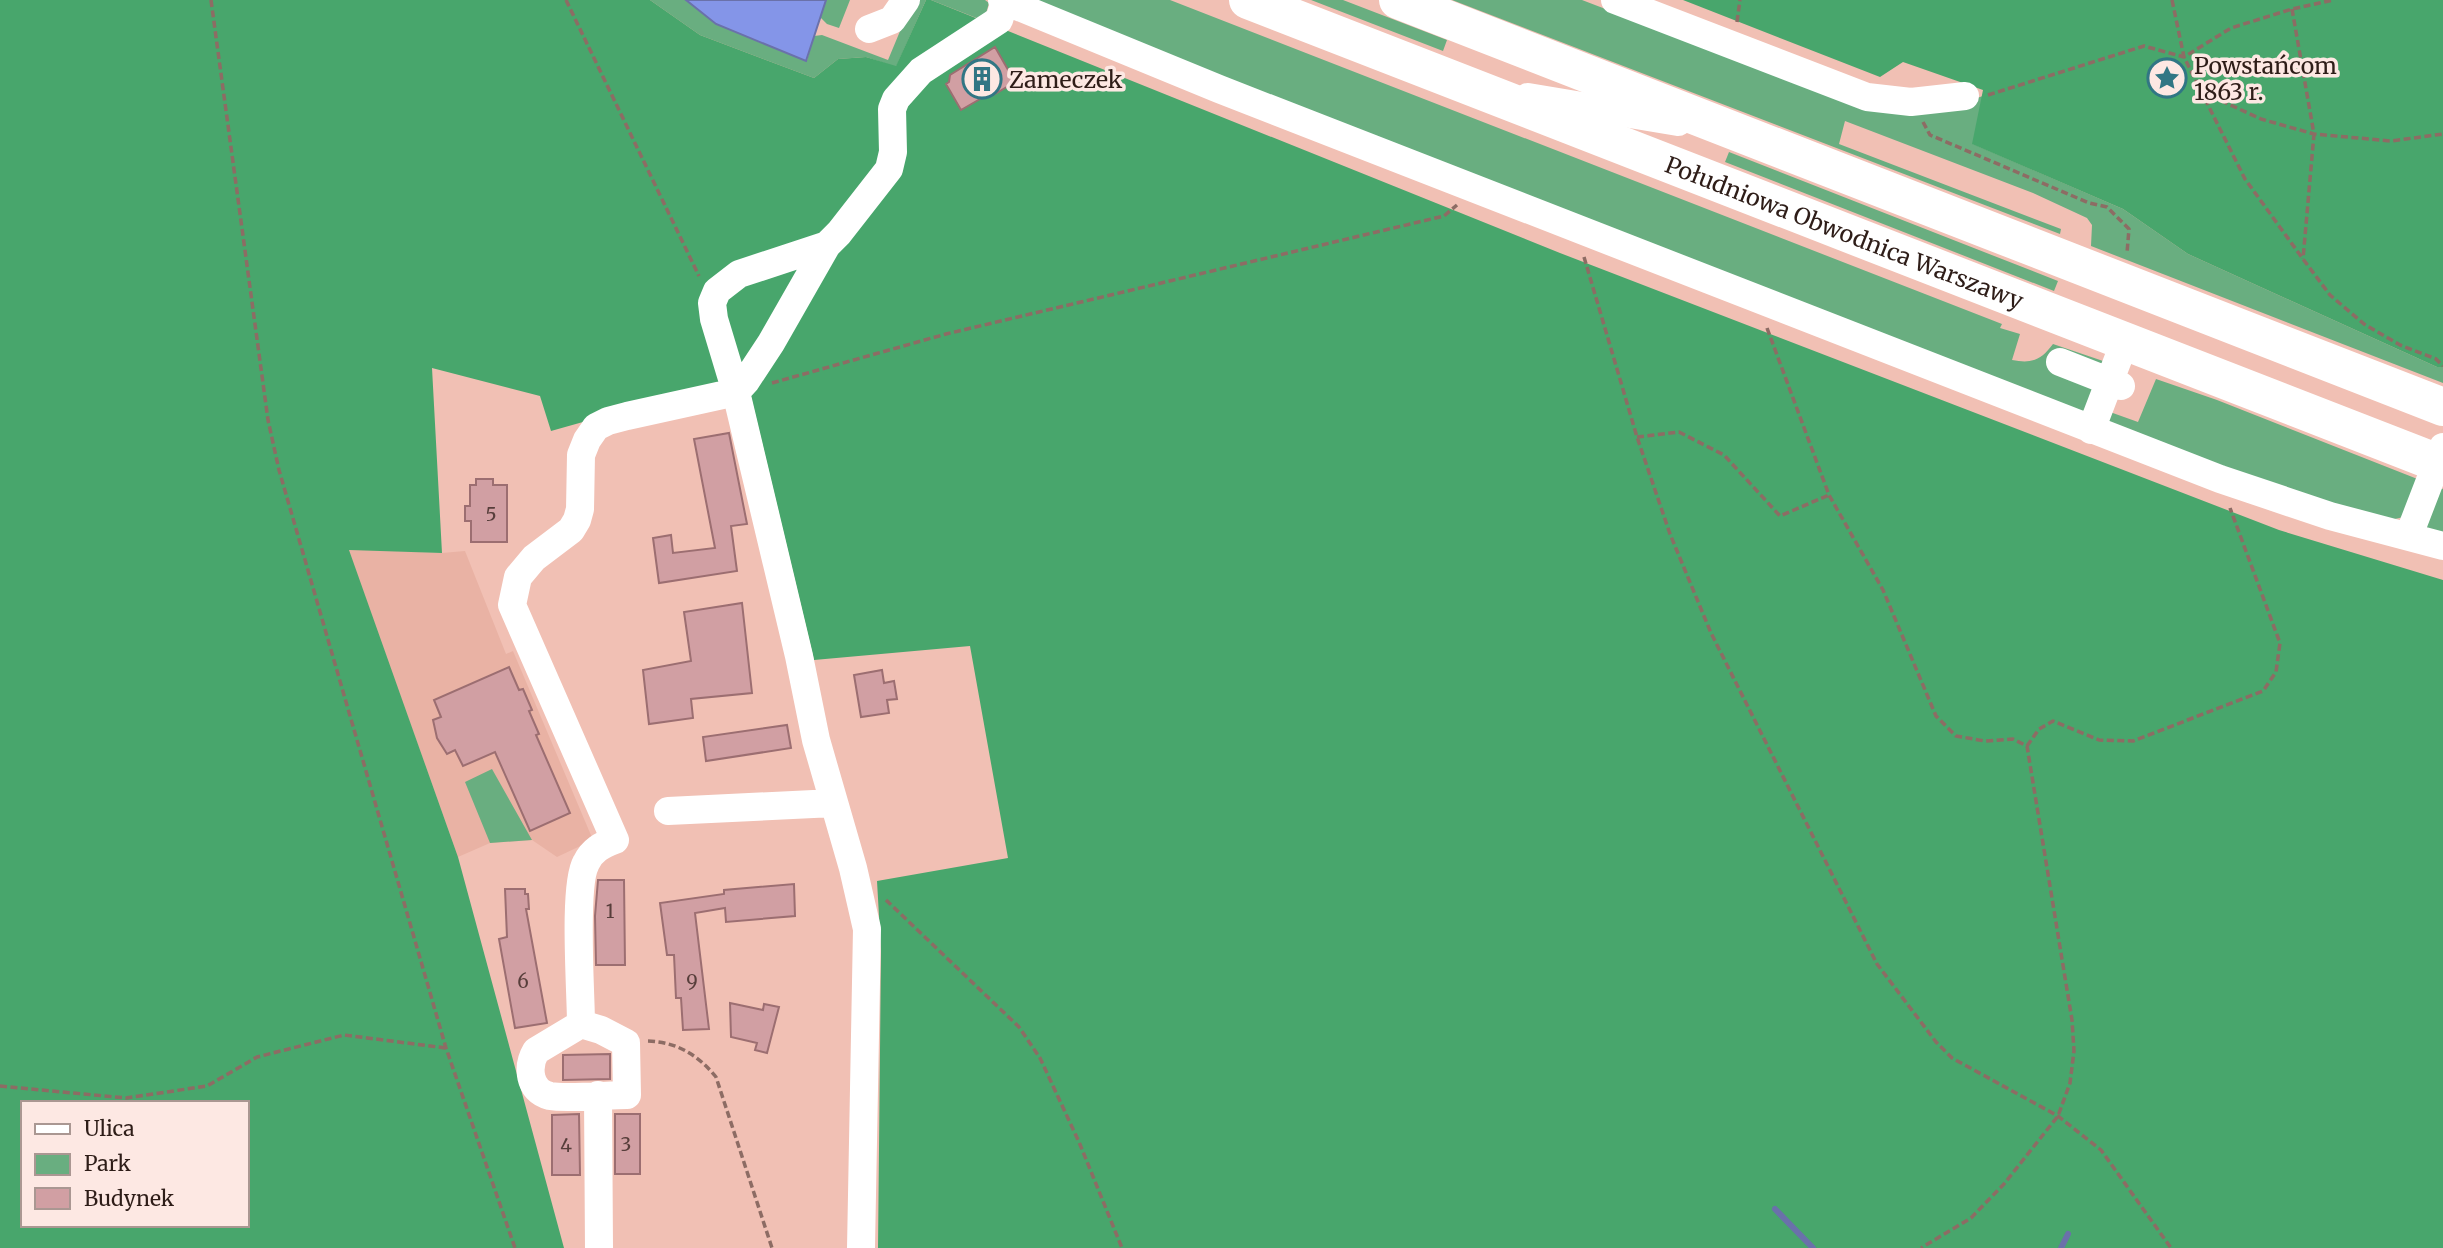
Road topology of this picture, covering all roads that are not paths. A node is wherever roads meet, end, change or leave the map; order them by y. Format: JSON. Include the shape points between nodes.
{"nodes":[{"id":1,"x":906,"y":0,"type":"edge"},
{"id":2,"x":1248,"y":0,"type":"edge"},
{"id":3,"x":1398,"y":0,"type":"edge"},
{"id":4,"x":1615,"y":0,"type":"edge"},
{"id":5,"x":1003,"y":1,"type":"edge"},
{"id":6,"x":869,"y":29,"type":"dead end"},
{"id":7,"x":1492,"y":37,"type":"junction"},
{"id":8,"x":1474,"y":88,"type":"junction"},
{"id":9,"x":1965,"y":96,"type":"road end"},
{"id":10,"x":1604,"y":109,"type":"junction"},
{"id":11,"x":1736,"y":131,"type":"junction"},
{"id":12,"x":1714,"y":182,"type":"junction"},
{"id":13,"x":827,"y":245,"type":"junction"},
{"id":14,"x":2120,"y":354,"type":"dead end"},
{"id":15,"x":2060,"y":362,"type":"dead end"},
{"id":16,"x":2115,"y":383,"type":"junction"},
{"id":17,"x":736,"y":392,"type":"junction"},
{"id":18,"x":2443,"y":407,"type":"edge"},
{"id":19,"x":2091,"y":430,"type":"junction"},
{"id":20,"x":2443,"y":447,"type":"edge"},
{"id":21,"x":2443,"y":465,"type":"edge"},
{"id":22,"x":2409,"y":535,"type":"junction"},
{"id":23,"x":2443,"y":546,"type":"edge"},
{"id":24,"x":834,"y":803,"type":"junction"},
{"id":25,"x":668,"y":811,"type":"dead end"},
{"id":26,"x":581,"y":1024,"type":"junction"},
{"id":27,"x":598,"y":1096,"type":"junction"},
{"id":28,"x":599,"y":1248,"type":"edge"},
{"id":29,"x":861,"y":1248,"type":"edge"}],
"edges":[{"from":1,"to":6,"type":"street","via":[[892,20]]},
{"from":2,"to":8,"type":"highway","name":"Południowa Obwodnica Warszawy"},
{"from":3,"to":7,"type":"highway"},
{"from":4,"to":9,"type":"street","via":[[1867,97],[1911,102]]},
{"from":5,"to":13,"type":"street","via":[[999,20],[921,71],[902,91],[892,109],[889,169]]},
{"from":5,"to":19,"type":"street"},
{"from":7,"to":10,"type":"street"},
{"from":7,"to":11,"type":"highway"},
{"from":8,"to":10,"type":"street"},
{"from":8,"to":12,"type":"highway","name":"Południowa Obwodnica Warszawy"},
{"from":10,"to":11,"type":"street"},
{"from":10,"to":12,"type":"street"},
{"from":11,"to":18,"type":"highway"},
{"from":12,"to":21,"type":"highway","name":"Południowa Obwodnica Warszawy"},
{"from":13,"to":17,"type":"street","via":[[771,343]]},
{"from":13,"to":17,"type":"street","via":[[739,274],[717,290],[712,303],[714,319]]},
{"from":14,"to":16,"type":"street"},
{"from":15,"to":16,"type":"street"},
{"from":16,"to":19,"type":"street"},
{"from":17,"to":24,"type":"street"},
{"from":17,"to":26,"type":"street","via":[[627,416],[596,428],[581,455],[577,520],[518,577],[512,605],[615,840],[591,854],[580,878]]},
{"from":19,"to":22,"type":"street","via":[[2330,516]]},
{"from":20,"to":22,"type":"street"},
{"from":22,"to":23,"type":"street"},
{"from":24,"to":25,"type":"street"},
{"from":24,"to":29,"type":"street","via":[[867,929]]},
{"from":26,"to":27,"type":"street","via":[[626,1043],[627,1095]]},
{"from":26,"to":27,"type":"street","via":[[542,1046],[532,1057],[530,1072],[536,1087],[550,1096]]},
{"from":27,"to":28,"type":"street"}]}
